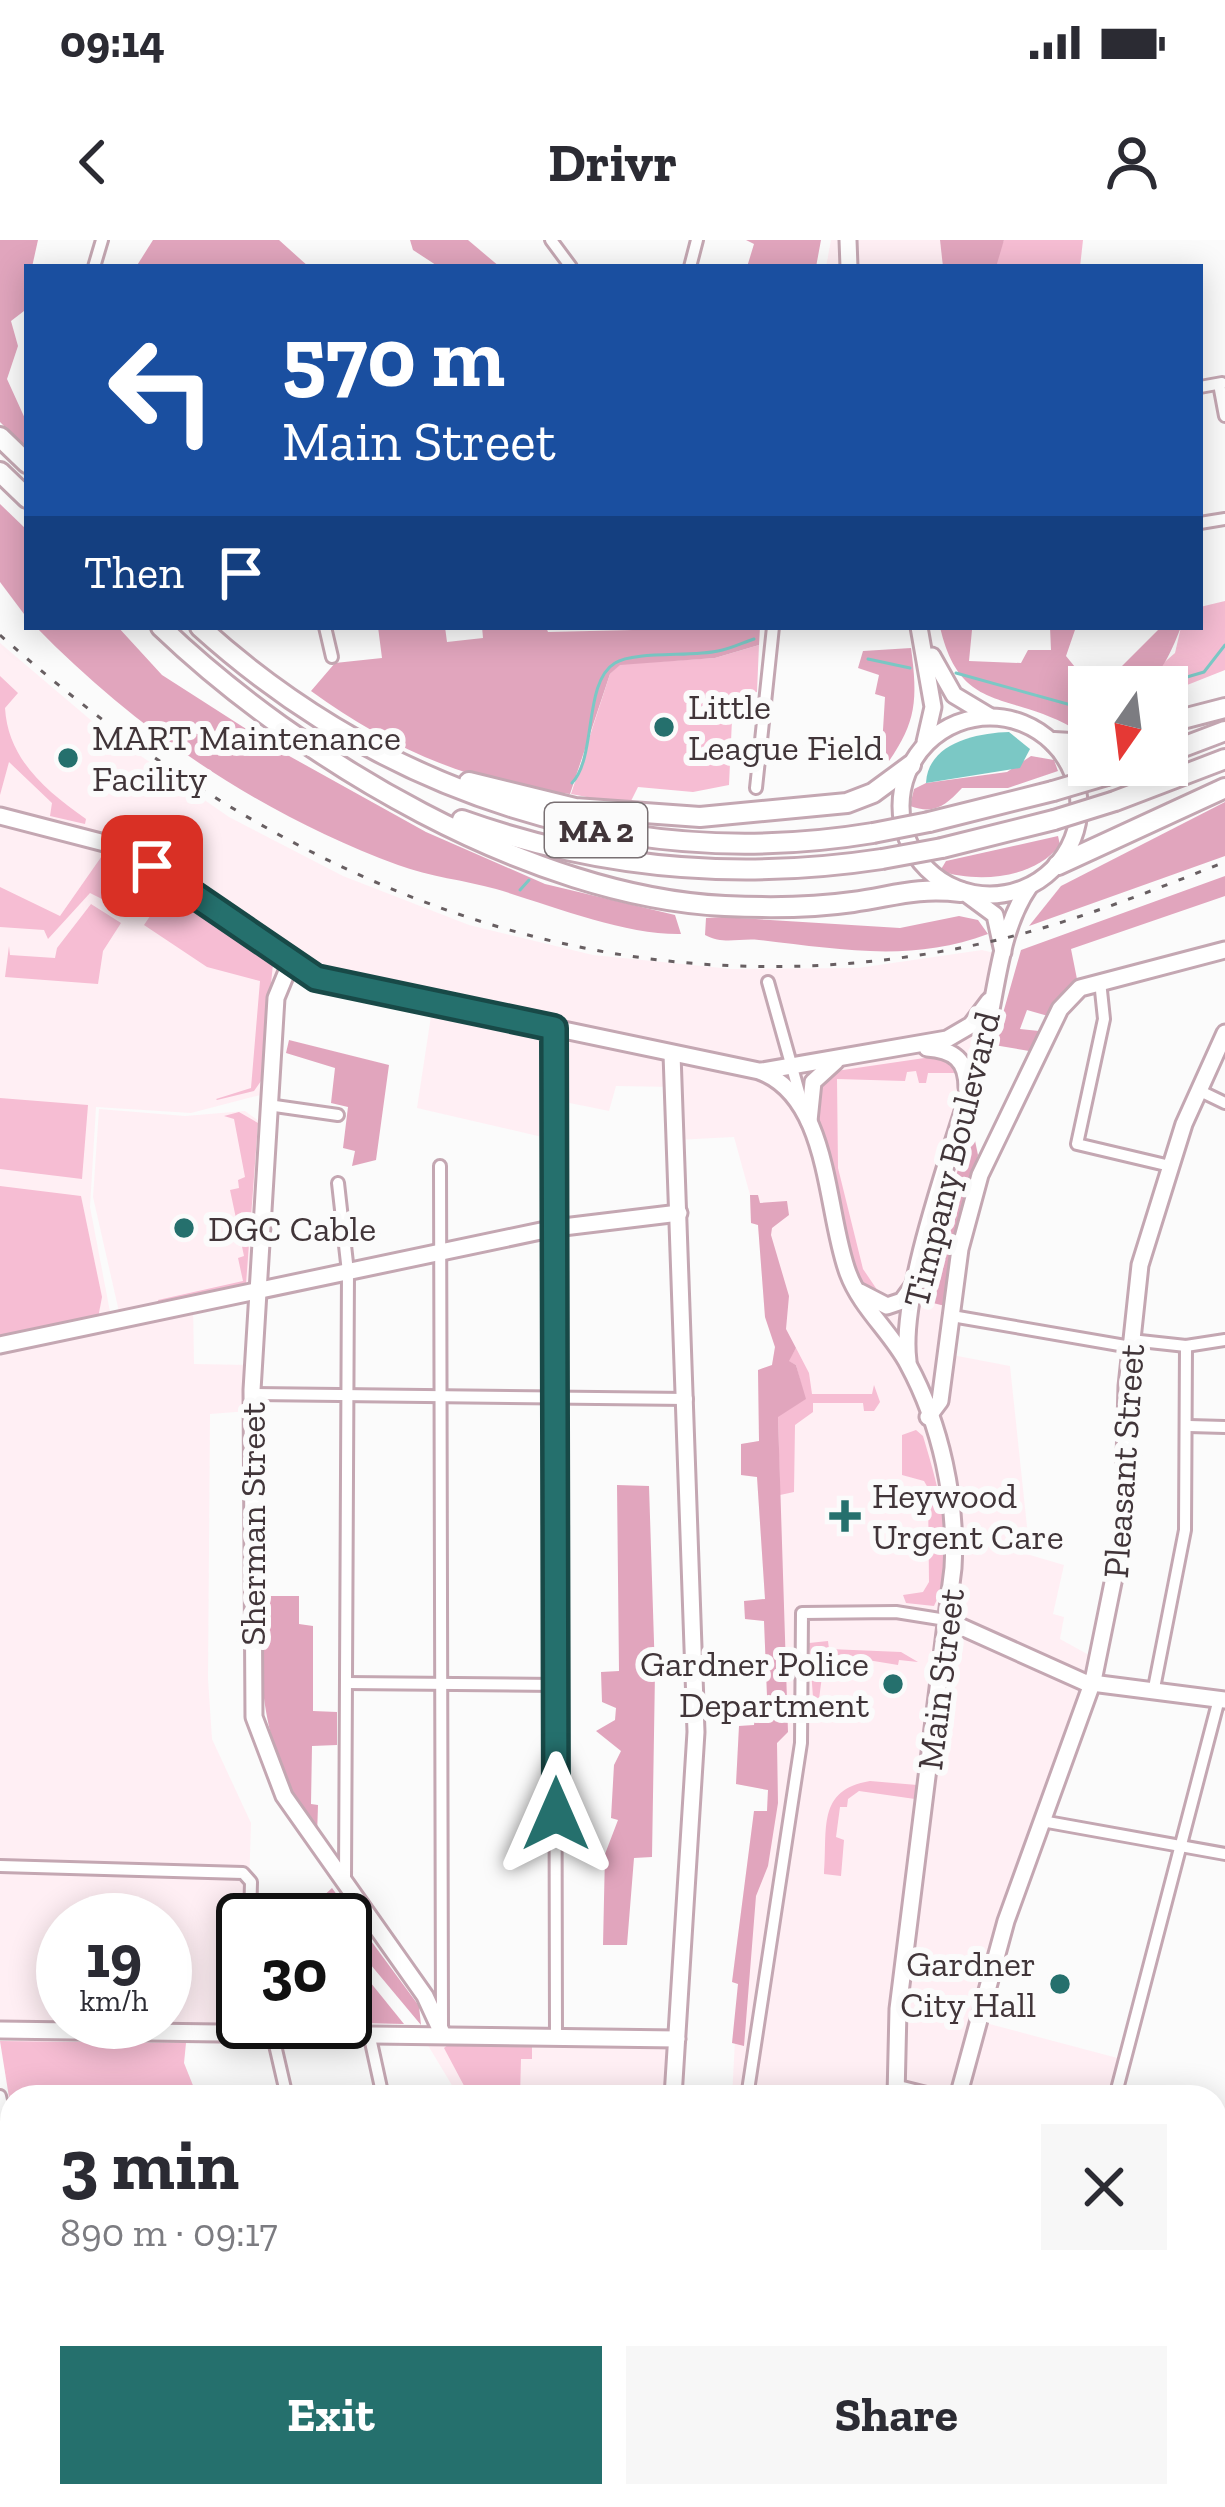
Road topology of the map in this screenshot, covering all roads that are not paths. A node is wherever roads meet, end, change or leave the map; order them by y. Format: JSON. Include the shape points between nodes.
{"nodes":[{"id":1,"x":550,"y":240,"type":"edge"},
{"id":2,"x":569,"y":264,"type":"edge"},
{"id":3,"x":1222,"y":383,"type":"edge"},
{"id":4,"x":1225,"y":416,"type":"edge"},
{"id":5,"x":0,"y":437,"type":"edge"},
{"id":6,"x":24,"y":460,"type":"edge"},
{"id":7,"x":0,"y":472,"type":"edge"},
{"id":8,"x":24,"y":495,"type":"edge"},
{"id":9,"x":165,"y":630,"type":"edge"},
{"id":10,"x":204,"y":630,"type":"edge"},
{"id":11,"x":327,"y":630,"type":"edge"},
{"id":12,"x":773,"y":630,"type":"edge"},
{"id":13,"x":921,"y":630,"type":"edge"},
{"id":14,"x":922,"y":630,"type":"edge"},
{"id":15,"x":332,"y":657,"type":"dead end"},
{"id":16,"x":1225,"y":708,"type":"edge"},
{"id":17,"x":989,"y":716,"type":"junction"},
{"id":18,"x":1188,"y":717,"type":"edge"},
{"id":19,"x":339,"y":730,"type":"junction"},
{"id":20,"x":1225,"y":730,"type":"edge"},
{"id":21,"x":1054,"y":742,"type":"junction"},
{"id":22,"x":1068,"y":743,"type":"edge"},
{"id":23,"x":1188,"y":745,"type":"edge"},
{"id":24,"x":916,"y":758,"type":"junction"},
{"id":25,"x":1225,"y":759,"type":"edge"},
{"id":26,"x":375,"y":782,"type":"junction"},
{"id":27,"x":1070,"y":786,"type":"edge"},
{"id":28,"x":756,"y":788,"type":"dead end"},
{"id":29,"x":1225,"y":788,"type":"edge"},
{"id":30,"x":0,"y":816,"type":"edge"},
{"id":31,"x":1058,"y":865,"type":"junction"},
{"id":32,"x":1030,"y":886,"type":"junction"},
{"id":33,"x":964,"y":893,"type":"junction"},
{"id":34,"x":1225,"y":950,"type":"edge"},
{"id":35,"x":1003,"y":955,"type":"junction"},
{"id":36,"x":290,"y":964,"type":"junction"},
{"id":37,"x":1100,"y":981,"type":"junction"},
{"id":38,"x":768,"y":982,"type":"dead end"},
{"id":39,"x":993,"y":994,"type":"junction"},
{"id":40,"x":554,"y":1028,"type":"junction"},
{"id":41,"x":1225,"y":1033,"type":"edge"},
{"id":42,"x":919,"y":1047,"type":"junction"},
{"id":43,"x":672,"y":1054,"type":"junction"},
{"id":44,"x":845,"y":1059,"type":"junction"},
{"id":45,"x":791,"y":1066,"type":"junction"},
{"id":46,"x":759,"y":1071,"type":"junction"},
{"id":47,"x":1198,"y":1090,"type":"junction"},
{"id":48,"x":966,"y":1103,"type":"junction"},
{"id":49,"x":1225,"y":1103,"type":"edge"},
{"id":50,"x":268,"y":1105,"type":"junction"},
{"id":51,"x":338,"y":1115,"type":"dead end"},
{"id":52,"x":810,"y":1123,"type":"junction"},
{"id":53,"x":440,"y":1166,"type":"dead end"},
{"id":54,"x":1170,"y":1166,"type":"junction"},
{"id":55,"x":338,"y":1183,"type":"dead end"},
{"id":56,"x":680,"y":1213,"type":"junction"},
{"id":57,"x":555,"y":1228,"type":"junction"},
{"id":58,"x":443,"y":1252,"type":"junction"},
{"id":59,"x":920,"y":1266,"type":"junction"},
{"id":60,"x":348,"y":1272,"type":"junction"},
{"id":61,"x":853,"y":1285,"type":"junction"},
{"id":62,"x":255,"y":1292,"type":"junction"},
{"id":63,"x":952,"y":1316,"type":"junction"},
{"id":64,"x":1225,"y":1340,"type":"edge"},
{"id":65,"x":1131,"y":1343,"type":"junction"},
{"id":66,"x":0,"y":1346,"type":"edge"},
{"id":67,"x":1186,"y":1346,"type":"junction"},
{"id":68,"x":908,"y":1364,"type":"junction"},
{"id":69,"x":252,"y":1394,"type":"junction"},
{"id":70,"x":347,"y":1395,"type":"junction"},
{"id":71,"x":443,"y":1396,"type":"junction"},
{"id":72,"x":555,"y":1397,"type":"junction"},
{"id":73,"x":687,"y":1399,"type":"junction"},
{"id":74,"x":928,"y":1417,"type":"junction"},
{"id":75,"x":1189,"y":1426,"type":"junction"},
{"id":76,"x":1225,"y":1427,"type":"edge"},
{"id":77,"x":946,"y":1620,"type":"junction"},
{"id":78,"x":1093,"y":1681,"type":"junction"},
{"id":79,"x":346,"y":1682,"type":"junction"},
{"id":80,"x":442,"y":1684,"type":"junction"},
{"id":81,"x":556,"y":1685,"type":"junction"},
{"id":82,"x":1154,"y":1688,"type":"junction"},
{"id":83,"x":1222,"y":1700,"type":"edge"},
{"id":84,"x":1042,"y":1821,"type":"junction"},
{"id":85,"x":1183,"y":1848,"type":"junction"},
{"id":86,"x":1225,"y":1854,"type":"edge"},
{"id":87,"x":0,"y":1866,"type":"edge"},
{"id":88,"x":345,"y":1886,"type":"junction"},
{"id":89,"x":249,"y":1893,"type":"edge"},
{"id":90,"x":216,"y":2027,"type":"edge"},
{"id":91,"x":0,"y":2030,"type":"edge"},
{"id":92,"x":372,"y":2033,"type":"edge"},
{"id":93,"x":426,"y":2033,"type":"junction"},
{"id":94,"x":556,"y":2036,"type":"junction"},
{"id":95,"x":677,"y":2039,"type":"junction"},
{"id":96,"x":372,"y":2047,"type":"edge"},
{"id":97,"x":276,"y":2049,"type":"edge"},
{"id":98,"x":283,"y":2085,"type":"edge"},
{"id":99,"x":380,"y":2085,"type":"edge"},
{"id":100,"x":675,"y":2085,"type":"edge"},
{"id":101,"x":749,"y":2085,"type":"edge"},
{"id":102,"x":896,"y":2085,"type":"edge"},
{"id":103,"x":961,"y":2085,"type":"edge"},
{"id":104,"x":1118,"y":2085,"type":"edge"}],
"edges":[{"from":1,"to":2,"type":"street"},
{"from":3,"to":4,"type":"street"},
{"from":5,"to":6,"type":"highway"},
{"from":7,"to":8,"type":"highway"},
{"from":9,"to":26,"type":"highway","number":"MA 2","via":[[257,708]]},
{"from":10,"to":19,"type":"highway","number":"MA 2"},
{"from":11,"to":15,"type":"street"},
{"from":12,"to":28,"type":"street"},
{"from":13,"to":24,"type":"street","via":[[933,707]]},
{"from":14,"to":17,"type":"street","via":[[943,680]]},
{"from":16,"to":18,"type":"highway"},
{"from":17,"to":21,"type":"street"},
{"from":17,"to":24,"type":"street","via":[[954,726]]},
{"from":19,"to":24,"type":"highway","via":[[491,789],[641,816],[847,802],[880,790]]},
{"from":19,"to":27,"type":"highway","number":"MA 2","bridge":true,"via":[[452,788],[597,831],[736,844],[873,832]]},
{"from":20,"to":23,"type":"highway"},
{"from":21,"to":22,"type":"highway"},
{"from":21,"to":31,"type":"street","via":[[1073,775],[1078,805]]},
{"from":24,"to":33,"type":"street","via":[[902,804],[908,839],[927,869]]},
{"from":25,"to":26,"type":"highway","number":"MA 2","bridge":true,"via":[[1054,820],[942,848],[760,871],[645,866],[517,838]]},
{"from":26,"to":33,"type":"highway","via":[[513,856],[652,898],[796,906],[916,887]]},
{"from":29,"to":31,"type":"highway"},
{"from":30,"to":36,"type":"street","via":[[126,850]]},
{"from":31,"to":32,"type":"street"},
{"from":32,"to":33,"type":"street"},
{"from":32,"to":35,"type":"street","name":"Timpany Boulevard"},
{"from":33,"to":35,"type":"street","via":[[995,915]]},
{"from":34,"to":37,"type":"street"},
{"from":35,"to":39,"type":"street","name":"Timpany Boulevard"},
{"from":36,"to":40,"type":"street","via":[[325,981]]},
{"from":36,"to":50,"type":"street","name":"Sherman Street","via":[[276,998]]},
{"from":37,"to":54,"type":"street","via":[[1104,1019],[1077,1144]]},
{"from":37,"to":63,"type":"street","via":[[1060,1009],[988,1151],[965,1227]]},
{"from":38,"to":45,"type":"street","name":"Main Street"},
{"from":39,"to":42,"type":"street","via":[[963,1031]]},
{"from":39,"to":48,"type":"street","name":"Timpany Boulevard"},
{"from":40,"to":43,"type":"street"},
{"from":40,"to":57,"type":"street"},
{"from":41,"to":47,"type":"street","name":"Pleasant Street"},
{"from":42,"to":44,"type":"street"},
{"from":42,"to":48,"type":"street","via":[[959,1059]]},
{"from":43,"to":46,"type":"street"},
{"from":43,"to":56,"type":"street"},
{"from":44,"to":45,"type":"street"},
{"from":44,"to":52,"type":"street","via":[[814,1078]]},
{"from":45,"to":46,"type":"street"},
{"from":45,"to":52,"type":"street","name":"Main Street"},
{"from":46,"to":52,"type":"street","name":"Main Street","via":[[786,1087]]},
{"from":47,"to":49,"type":"street"},
{"from":47,"to":54,"type":"street","name":"Pleasant Street"},
{"from":48,"to":59,"type":"street","name":"Timpany Boulevard"},
{"from":50,"to":51,"type":"street"},
{"from":50,"to":62,"type":"street","name":"Sherman Street"},
{"from":52,"to":61,"type":"street","name":"Main Street"},
{"from":53,"to":58,"type":"street"},
{"from":54,"to":65,"type":"street","name":"Pleasant Street","via":[[1140,1264]]},
{"from":55,"to":60,"type":"street"},
{"from":56,"to":57,"type":"street"},
{"from":56,"to":73,"type":"street"},
{"from":57,"to":58,"type":"street"},
{"from":57,"to":72,"type":"street"},
{"from":58,"to":60,"type":"street"},
{"from":58,"to":71,"type":"street"},
{"from":59,"to":61,"type":"street","via":[[895,1305],[878,1304]]},
{"from":59,"to":68,"type":"street","name":"Timpany Boulevard"},
{"from":60,"to":62,"type":"street"},
{"from":60,"to":70,"type":"street"},
{"from":61,"to":68,"type":"street","name":"Main Street"},
{"from":62,"to":66,"type":"street"},
{"from":62,"to":69,"type":"street","name":"Sherman Street"},
{"from":63,"to":65,"type":"street"},
{"from":63,"to":74,"type":"street","via":[[940,1401]]},
{"from":64,"to":67,"type":"street"},
{"from":65,"to":67,"type":"street"},
{"from":65,"to":78,"type":"street","name":"Pleasant Street","via":[[1123,1532]]},
{"from":67,"to":75,"type":"street"},
{"from":68,"to":74,"type":"street","name":"Main Street"},
{"from":69,"to":70,"type":"street"},
{"from":69,"to":88,"type":"street","name":"Sherman Street","via":[[254,1717],[284,1796]]},
{"from":70,"to":71,"type":"street"},
{"from":70,"to":79,"type":"street"},
{"from":71,"to":72,"type":"street"},
{"from":71,"to":80,"type":"street"},
{"from":72,"to":73,"type":"street"},
{"from":72,"to":81,"type":"street"},
{"from":73,"to":95,"type":"street","via":[[696,1732]]},
{"from":74,"to":77,"type":"street","name":"Main Street","via":[[952,1506]]},
{"from":75,"to":76,"type":"street"},
{"from":75,"to":82,"type":"street","via":[[1181,1567]]},
{"from":77,"to":78,"type":"street"},
{"from":77,"to":101,"type":"street","via":[[802,1612],[800,1759]]},
{"from":77,"to":102,"type":"street","name":"Main Street","via":[[898,2009]]},
{"from":78,"to":82,"type":"street"},
{"from":78,"to":84,"type":"street","name":"Pleasant Street"},
{"from":79,"to":80,"type":"street"},
{"from":79,"to":88,"type":"street"},
{"from":80,"to":81,"type":"street"},
{"from":80,"to":93,"type":"street"},
{"from":81,"to":94,"type":"street"},
{"from":82,"to":83,"type":"street"},
{"from":83,"to":85,"type":"street"},
{"from":84,"to":85,"type":"street"},
{"from":84,"to":103,"type":"street","name":"Pleasant Street"},
{"from":85,"to":86,"type":"street"},
{"from":85,"to":104,"type":"street"},
{"from":87,"to":89,"type":"street","via":[[248,1876]]},
{"from":88,"to":93,"type":"street","name":"Sherman Street","via":[[425,1996]]},
{"from":90,"to":91,"type":"street"},
{"from":92,"to":93,"type":"street"},
{"from":93,"to":94,"type":"street"},
{"from":94,"to":95,"type":"street"},
{"from":95,"to":100,"type":"street"},
{"from":96,"to":99,"type":"street"},
{"from":97,"to":98,"type":"street"}]}
